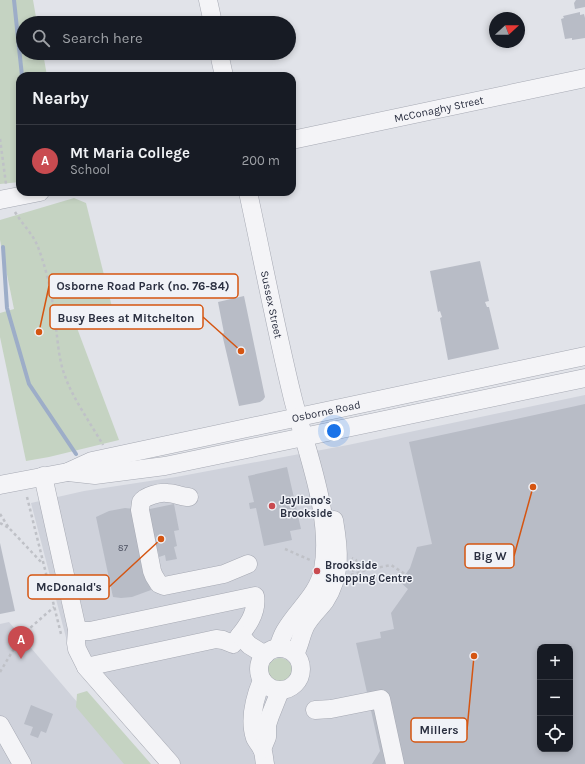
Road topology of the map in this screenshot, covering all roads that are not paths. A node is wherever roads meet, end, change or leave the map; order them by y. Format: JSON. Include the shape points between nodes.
{"nodes":[{"id":1,"x":208,"y":0,"type":"edge"},
{"id":2,"x":211,"y":16,"type":"edge"},
{"id":3,"x":221,"y":60,"type":"edge"},
{"id":4,"x":223,"y":72,"type":"edge"},
{"id":5,"x":585,"y":78,"type":"edge"},
{"id":6,"x":296,"y":139,"type":"edge"},
{"id":7,"x":21,"y":196,"type":"edge"},
{"id":8,"x":249,"y":196,"type":"edge"},
{"id":9,"x":7,"y":199,"type":"edge"},
{"id":10,"x":585,"y":356,"type":"edge"},
{"id":11,"x":585,"y":378,"type":"edge"},
{"id":12,"x":299,"y":416,"type":"junction"},
{"id":13,"x":308,"y":437,"type":"junction"},
{"id":14,"x":68,"y":472,"type":"junction"},
{"id":15,"x":43,"y":476,"type":"junction"},
{"id":16,"x":0,"y":485,"type":"edge"},
{"id":17,"x":189,"y":497,"type":"dead end"},
{"id":18,"x":248,"y":564,"type":"dead end"},
{"id":19,"x":77,"y":629,"type":"junction"},
{"id":20,"x":237,"y":640,"type":"junction"},
{"id":21,"x":298,"y":648,"type":"junction"},
{"id":22,"x":271,"y":651,"type":"junction"},
{"id":23,"x":86,"y":667,"type":"junction"},
{"id":24,"x":262,"y":680,"type":"junction"},
{"id":25,"x":280,"y":691,"type":"junction"},
{"id":26,"x":315,"y":710,"type":"dead end"},
{"id":27,"x":0,"y":725,"type":"edge"},
{"id":28,"x":264,"y":757,"type":"edge"},
{"id":29,"x":22,"y":764,"type":"edge"},
{"id":30,"x":171,"y":764,"type":"edge"},
{"id":31,"x":395,"y":764,"type":"edge"}],
"edges":[{"from":1,"to":2,"type":"street"},
{"from":3,"to":4,"type":"street"},
{"from":5,"to":6,"type":"street","name":"McConaghy Street"},
{"from":7,"to":9,"type":"street"},
{"from":8,"to":12,"type":"street","name":"Sussex Street"},
{"from":10,"to":12,"type":"street","name":"Osborne Road"},
{"from":11,"to":13,"type":"street","name":"Osborne Road"},
{"from":12,"to":13,"type":"street","name":"Sussex Street"},
{"from":12,"to":14,"type":"street","name":"Osborne Road","via":[[92,460]]},
{"from":13,"to":14,"type":"street","name":"Osborne Road","via":[[165,466],[95,475]]},
{"from":13,"to":21,"type":"street","via":[[316,444],[322,466],[339,556],[329,594],[305,626]]},
{"from":13,"to":22,"type":"street","via":[[324,526],[323,569],[314,592]]},
{"from":14,"to":15,"type":"street","name":"Osborne Road"},
{"from":15,"to":16,"type":"street","name":"Osborne Road"},
{"from":15,"to":19,"type":"street"},
{"from":17,"to":18,"type":"street","via":[[164,493],[141,502],[140,510],[152,571],[158,584],[164,586],[224,574]]},
{"from":19,"to":20,"type":"street","via":[[90,631],[255,596],[255,612]]},
{"from":19,"to":23,"type":"street","via":[[77,649]]},
{"from":20,"to":22,"type":"street"},
{"from":20,"to":23,"type":"street","via":[[216,639]]},
{"from":21,"to":22,"type":"street"},
{"from":21,"to":25,"type":"street","via":[[302,671],[300,678],[292,687]]},
{"from":22,"to":24,"type":"street","via":[[259,667]]},
{"from":23,"to":30,"type":"street"},
{"from":24,"to":25,"type":"street","via":[[266,686]]},
{"from":24,"to":28,"type":"street","via":[[256,698],[253,722],[255,738]]},
{"from":25,"to":28,"type":"street","via":[[267,725]]},
{"from":26,"to":31,"type":"street","via":[[331,710],[381,699]]},
{"from":27,"to":29,"type":"street"}]}
